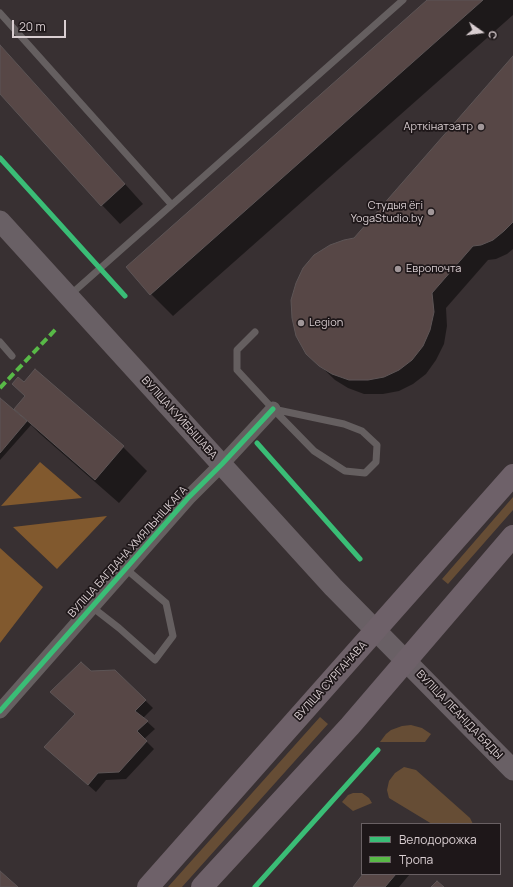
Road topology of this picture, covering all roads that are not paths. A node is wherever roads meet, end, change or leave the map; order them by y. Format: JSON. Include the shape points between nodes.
{"nodes":[{"id":1,"x":403,"y":0,"type":"edge"},
{"id":2,"x":0,"y":14,"type":"edge"},
{"id":3,"x":171,"y":204,"type":"junction"},
{"id":4,"x":0,"y":221,"type":"edge"},
{"id":5,"x":68,"y":296,"type":"junction"},
{"id":6,"x":255,"y":332,"type":"dead end"},
{"id":7,"x":0,"y":342,"type":"edge"},
{"id":8,"x":12,"y":356,"type":"dead end"},
{"id":9,"x":273,"y":409,"type":"junction"},
{"id":10,"x":222,"y":464,"type":"junction"},
{"id":11,"x":513,"y":475,"type":"edge"},
{"id":12,"x":513,"y":536,"type":"edge"},
{"id":13,"x":126,"y":569,"type":"junction"},
{"id":14,"x":92,"y":607,"type":"junction"},
{"id":15,"x":376,"y":630,"type":"junction"},
{"id":16,"x":406,"y":661,"type":"junction"},
{"id":17,"x":0,"y":711,"type":"edge"},
{"id":18,"x":513,"y":770,"type":"edge"},
{"id":19,"x":148,"y":887,"type":"edge"},
{"id":20,"x":202,"y":887,"type":"edge"}],
"edges":[{"from":1,"to":3,"type":"lane"},
{"from":2,"to":3,"type":"lane"},
{"from":3,"to":5,"type":"lane"},
{"from":4,"to":5,"type":"main road","name":"ВУЛІЦА КУЙБЫШАВА"},
{"from":5,"to":10,"type":"main road","name":"ВУЛІЦА КУЙБЫШАВА"},
{"from":6,"to":9,"type":"lane","via":[[237,350],[237,370]]},
{"from":7,"to":8,"type":"lane"},
{"from":9,"to":9,"type":"lane","via":[[314,451],[345,471],[364,473],[376,462],[377,446],[362,431],[344,424]]},
{"from":9,"to":10,"type":"street","name":"ВУЛІЦА БАГДАНА ХМЯЛЬНІЦКАГА"},
{"from":10,"to":13,"type":"street","name":"ВУЛІЦА БАГДАНА ХМЯЛЬНІЦКАГА","via":[[188,498]]},
{"from":10,"to":15,"type":"main road","name":"ВУЛІЦА КУЙБЫШАВА","via":[[333,587]]},
{"from":11,"to":15,"type":"main road","name":"ВУЛІЦА СУРГАНАВА"},
{"from":12,"to":16,"type":"main road"},
{"from":13,"to":14,"type":"street","name":"ВУЛІЦА БАГДАНА ХМЯЛЬНІЦКАГА"},
{"from":13,"to":14,"type":"lane","via":[[166,603],[173,636],[155,660]]},
{"from":14,"to":17,"type":"street","name":"ВУЛІЦА БАГДАНА ХМЯЛЬНІЦКАГА"},
{"from":15,"to":16,"type":"main road","name":"ВУЛІЦА КУЙБЫШАВА"},
{"from":15,"to":19,"type":"main road","name":"ВУЛІЦА СУРГАНАВА"},
{"from":16,"to":18,"type":"main road","name":"ВУЛІЦА ЛЕАНІДА БЯДЫ"},
{"from":16,"to":20,"type":"main road"}]}
